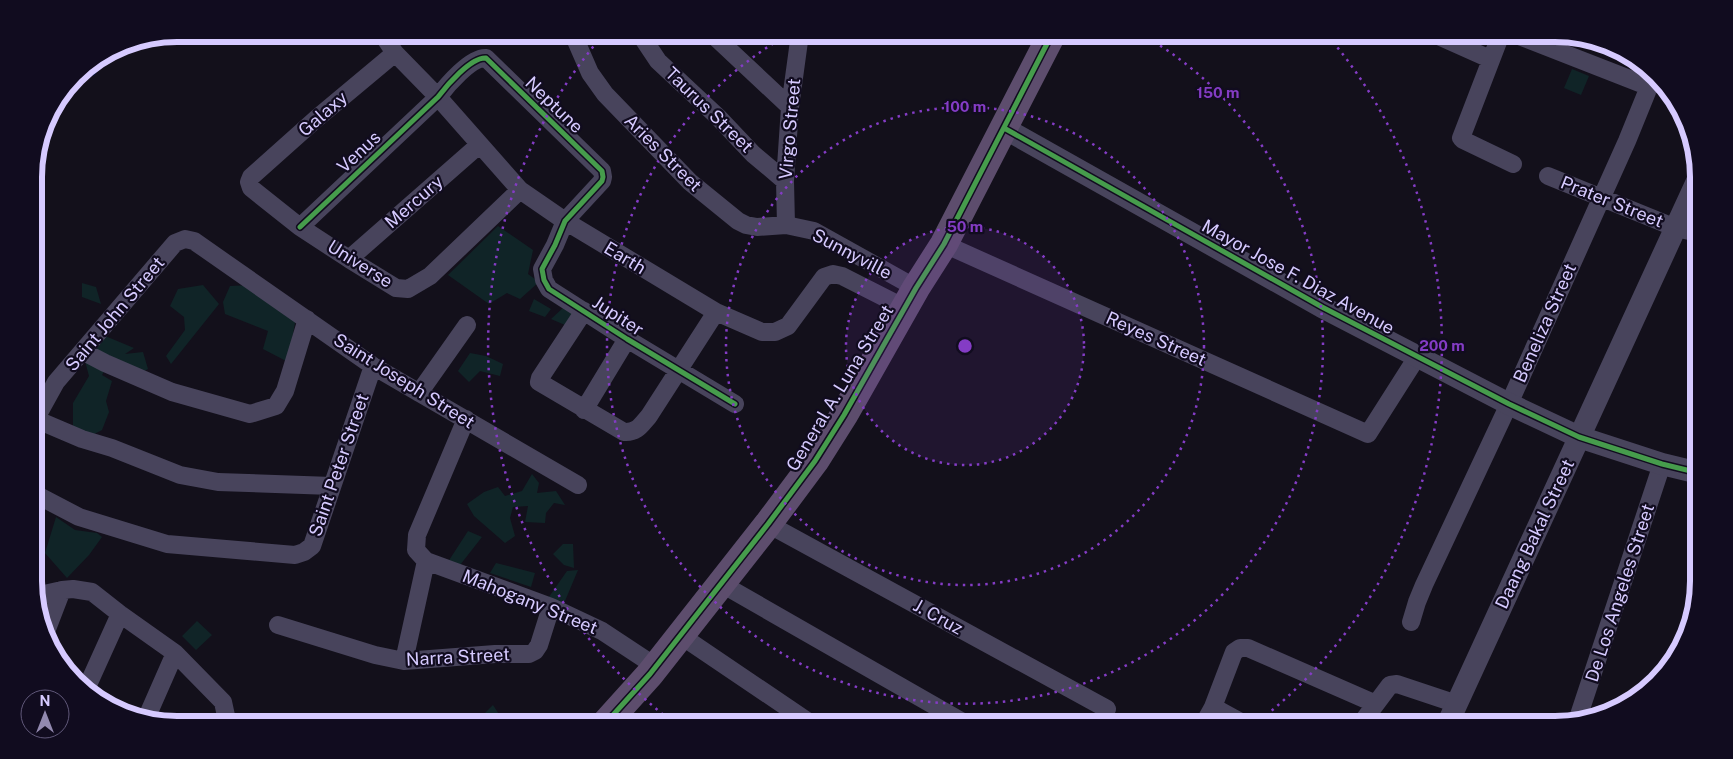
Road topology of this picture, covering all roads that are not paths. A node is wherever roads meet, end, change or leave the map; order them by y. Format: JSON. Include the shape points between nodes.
{"nodes":[{"id":1,"x":388,"y":43,"type":"edge"},
{"id":2,"x":576,"y":43,"type":"edge"},
{"id":3,"x":646,"y":43,"type":"edge"},
{"id":4,"x":722,"y":43,"type":"edge"},
{"id":5,"x":799,"y":43,"type":"edge"},
{"id":6,"x":1047,"y":43,"type":"edge"},
{"id":7,"x":1454,"y":43,"type":"edge"},
{"id":8,"x":1497,"y":43,"type":"edge"},
{"id":9,"x":1540,"y":43,"type":"edge"},
{"id":10,"x":395,"y":53,"type":"junction"},
{"id":11,"x":1490,"y":59,"type":"junction"},
{"id":12,"x":1650,"y":81,"type":"edge"},
{"id":13,"x":1652,"y":82,"type":"edge"},
{"id":14,"x":438,"y":96,"type":"junction"},
{"id":15,"x":790,"y":107,"type":"junction"},
{"id":16,"x":1004,"y":128,"type":"junction"},
{"id":17,"x":479,"y":145,"type":"junction"},
{"id":18,"x":1514,"y":164,"type":"dead end"},
{"id":19,"x":1548,"y":176,"type":"dead end"},
{"id":20,"x":251,"y":177,"type":"joint"},
{"id":21,"x":785,"y":181,"type":"junction"},
{"id":22,"x":520,"y":190,"type":"junction"},
{"id":23,"x":1602,"y":196,"type":"junction"},
{"id":24,"x":1690,"y":197,"type":"edge"},
{"id":25,"x":565,"y":222,"type":"junction"},
{"id":26,"x":786,"y":225,"type":"junction"},
{"id":27,"x":300,"y":226,"type":"junction"},
{"id":28,"x":1676,"y":228,"type":"junction"},
{"id":29,"x":1690,"y":231,"type":"edge"},
{"id":30,"x":185,"y":239,"type":"joint"},
{"id":31,"x":944,"y":244,"type":"junction"},
{"id":32,"x":349,"y":259,"type":"junction"},
{"id":33,"x":910,"y":298,"type":"junction"},
{"id":34,"x":584,"y":310,"type":"junction"},
{"id":35,"x":716,"y":312,"type":"junction"},
{"id":36,"x":307,"y":319,"type":"junction"},
{"id":37,"x":467,"y":325,"type":"dead end"},
{"id":38,"x":627,"y":339,"type":"junction"},
{"id":39,"x":84,"y":352,"type":"junction"},
{"id":40,"x":1416,"y":357,"type":"junction"},
{"id":41,"x":373,"y":366,"type":"junction"},
{"id":42,"x":678,"y":369,"type":"junction"},
{"id":43,"x":419,"y":393,"type":"junction"},
{"id":44,"x":735,"y":404,"type":"dead end"},
{"id":45,"x":1509,"y":404,"type":"junction"},
{"id":46,"x":43,"y":406,"type":"edge"},
{"id":47,"x":584,"y":410,"type":"junction"},
{"id":48,"x":466,"y":419,"type":"junction"},
{"id":49,"x":43,"y":423,"type":"edge"},
{"id":50,"x":1579,"y":436,"type":"junction"},
{"id":51,"x":1662,"y":464,"type":"junction"},
{"id":52,"x":1690,"y":471,"type":"edge"},
{"id":53,"x":578,"y":485,"type":"dead end"},
{"id":54,"x":332,"y":486,"type":"junction"},
{"id":55,"x":43,"y":498,"type":"edge"},
{"id":56,"x":768,"y":524,"type":"junction"},
{"id":57,"x":426,"y":562,"type":"junction"},
{"id":58,"x":720,"y":583,"type":"junction"},
{"id":59,"x":62,"y":590,"type":"junction"},
{"id":60,"x":44,"y":594,"type":"edge"},
{"id":61,"x":552,"y":607,"type":"junction"},
{"id":62,"x":120,"y":614,"type":"junction"},
{"id":63,"x":1411,"y":622,"type":"dead end"},
{"id":64,"x":49,"y":623,"type":"edge"},
{"id":65,"x":278,"y":625,"type":"dead end"},
{"id":66,"x":680,"y":635,"type":"junction"},
{"id":67,"x":175,"y":653,"type":"junction"},
{"id":68,"x":404,"y":661,"type":"junction"},
{"id":69,"x":655,"y":666,"type":"junction"},
{"id":70,"x":89,"y":683,"type":"edge"},
{"id":71,"x":1376,"y":704,"type":"junction"},
{"id":72,"x":1457,"y":704,"type":"junction"},
{"id":73,"x":1213,"y":707,"type":"junction"},
{"id":74,"x":1107,"y":709,"type":"dead end"},
{"id":75,"x":148,"y":713,"type":"edge"},
{"id":76,"x":1579,"y":714,"type":"edge"},
{"id":77,"x":226,"y":716,"type":"edge"},
{"id":78,"x":612,"y":716,"type":"edge"},
{"id":79,"x":800,"y":716,"type":"edge"},
{"id":80,"x":952,"y":716,"type":"edge"},
{"id":81,"x":1208,"y":716,"type":"edge"},
{"id":82,"x":1230,"y":716,"type":"edge"},
{"id":83,"x":1367,"y":716,"type":"edge"},
{"id":84,"x":1451,"y":716,"type":"edge"}],
"edges":[{"from":1,"to":10,"type":"street","name":"Earth"},
{"from":2,"to":26,"type":"street","name":"Aries Street","via":[[590,73],[605,94],[697,188],[746,226],[768,228]]},
{"from":3,"to":21,"type":"street","name":"Taurus Street","via":[[658,61]]},
{"from":4,"to":15,"type":"street"},
{"from":5,"to":15,"type":"street","name":"Virgo Street"},
{"from":6,"to":16,"type":"main road","name":"General A. Luna Street"},
{"from":7,"to":11,"type":"street"},
{"from":8,"to":11,"type":"street"},
{"from":9,"to":12,"type":"street"},
{"from":10,"to":14,"type":"street","name":"Earth"},
{"from":10,"to":20,"type":"street","name":"Galaxy"},
{"from":11,"to":18,"type":"street","via":[[1461,138]]},
{"from":13,"to":23,"type":"street","name":"Beneliza Street"},
{"from":14,"to":17,"type":"street","name":"Earth"},
{"from":14,"to":25,"type":"street","name":"Neptune","via":[[477,60],[486,58],[602,171],[602,181]]},
{"from":14,"to":27,"type":"street","name":"Venus"},
{"from":15,"to":21,"type":"street","name":"Virgo Street"},
{"from":16,"to":31,"type":"main road","name":"General A. Luna Street"},
{"from":16,"to":40,"type":"street","name":"Mayor Jose F. Diaz Avenue"},
{"from":17,"to":22,"type":"street","name":"Earth"},
{"from":17,"to":32,"type":"street","name":"Mercury"},
{"from":19,"to":23,"type":"street","name":"Prater Street"},
{"from":20,"to":27,"type":"street","name":"Universe","via":[[248,182],[251,188]]},
{"from":21,"to":26,"type":"street","name":"Virgo Street"},
{"from":22,"to":25,"type":"street","name":"Earth"},
{"from":22,"to":32,"type":"street","name":"Universe","via":[[430,276],[408,289],[396,288]]},
{"from":23,"to":28,"type":"street","name":"Prater Street"},
{"from":23,"to":45,"type":"street","name":"Beneliza Street"},
{"from":24,"to":28,"type":"street","name":"Daang Bakal Street"},
{"from":25,"to":34,"type":"street","name":"Jupiter","via":[[542,269],[544,280],[549,289]]},
{"from":25,"to":35,"type":"street","name":"Earth"},
{"from":26,"to":33,"type":"street","name":"Sunnyville","via":[[814,231]]},
{"from":27,"to":32,"type":"street","name":"Universe"},
{"from":28,"to":29,"type":"street","name":"Prater Street"},
{"from":28,"to":50,"type":"street","name":"Daang Bakal Street"},
{"from":30,"to":36,"type":"street","name":"Saint Joseph Street","via":[[194,240]]},
{"from":30,"to":39,"type":"street","name":"Saint John Street","via":[[175,243]]},
{"from":31,"to":33,"type":"main road","name":"General A. Luna Street"},
{"from":31,"to":40,"type":"street","name":"Reyes Street","via":[[1368,434]]},
{"from":33,"to":35,"type":"street","name":"Earth","via":[[833,274],[824,277],[788,326],[775,332],[762,332]]},
{"from":33,"to":56,"type":"main road","name":"General A. Luna Street","via":[[844,415]]},
{"from":34,"to":38,"type":"street","name":"Jupiter"},
{"from":34,"to":47,"type":"street","via":[[539,382]]},
{"from":35,"to":42,"type":"street"},
{"from":36,"to":39,"type":"street","via":[[285,390],[276,406],[250,414],[172,392]]},
{"from":36,"to":41,"type":"street","name":"Saint Joseph Street"},
{"from":37,"to":43,"type":"street"},
{"from":38,"to":42,"type":"street","name":"Jupiter"},
{"from":38,"to":47,"type":"street"},
{"from":39,"to":46,"type":"street","name":"Saint John Street","via":[[56,382]]},
{"from":40,"to":45,"type":"street","name":"Mayor Jose F. Diaz Avenue"},
{"from":41,"to":43,"type":"street","name":"Saint Joseph Street"},
{"from":41,"to":54,"type":"street","name":"Saint Peter Street"},
{"from":42,"to":44,"type":"street","name":"Jupiter"},
{"from":42,"to":47,"type":"street","via":[[649,416],[632,432],[624,432]]},
{"from":43,"to":48,"type":"street","name":"Saint Joseph Street"},
{"from":45,"to":50,"type":"street","name":"Mayor Jose F. Diaz Avenue"},
{"from":45,"to":63,"type":"street","name":"Beneliza Street","via":[[1416,602]]},
{"from":48,"to":53,"type":"street","name":"Saint Joseph Street"},
{"from":48,"to":57,"type":"street","via":[[417,535],[416,550]]},
{"from":49,"to":54,"type":"street","via":[[180,475],[218,482]]},
{"from":50,"to":51,"type":"street","name":"Mayor Jose F. Diaz Avenue"},
{"from":50,"to":72,"type":"street","name":"Daang Bakal Street"},
{"from":51,"to":52,"type":"street","name":"Mayor Jose F. Diaz Avenue"},
{"from":51,"to":76,"type":"street","name":"De Los Angeles Street"},
{"from":54,"to":55,"type":"street","name":"Saint Peter Street","via":[[312,546],[295,555],[167,544],[79,517]]},
{"from":56,"to":58,"type":"main road","name":"General A. Luna Street"},
{"from":56,"to":74,"type":"street","name":"J. Cruz"},
{"from":57,"to":61,"type":"street","name":"Mahogany Street"},
{"from":57,"to":68,"type":"street"},
{"from":58,"to":66,"type":"main road","name":"General A. Luna Street"},
{"from":58,"to":80,"type":"street"},
{"from":59,"to":60,"type":"street"},
{"from":59,"to":62,"type":"street","via":[[92,592]]},
{"from":59,"to":64,"type":"street"},
{"from":61,"to":68,"type":"street","name":"Narra Street","via":[[539,645],[529,654]]},
{"from":61,"to":69,"type":"street","name":"Mahogany Street","via":[[602,631]]},
{"from":62,"to":67,"type":"street"},
{"from":62,"to":70,"type":"street"},
{"from":65,"to":68,"type":"street","name":"Narra Street"},
{"from":66,"to":69,"type":"main road","name":"General A. Luna Street"},
{"from":66,"to":79,"type":"street"},
{"from":67,"to":75,"type":"street"},
{"from":67,"to":77,"type":"street","via":[[222,702]]},
{"from":69,"to":78,"type":"main road","name":"General A. Luna Street"},
{"from":71,"to":72,"type":"street","via":[[1390,685],[1397,684]]},
{"from":71,"to":73,"type":"street","via":[[1248,648],[1240,648],[1234,652]]},
{"from":71,"to":83,"type":"street"},
{"from":72,"to":84,"type":"street","name":"Daang Bakal Street"},
{"from":73,"to":81,"type":"street"},
{"from":73,"to":82,"type":"street"}]}
